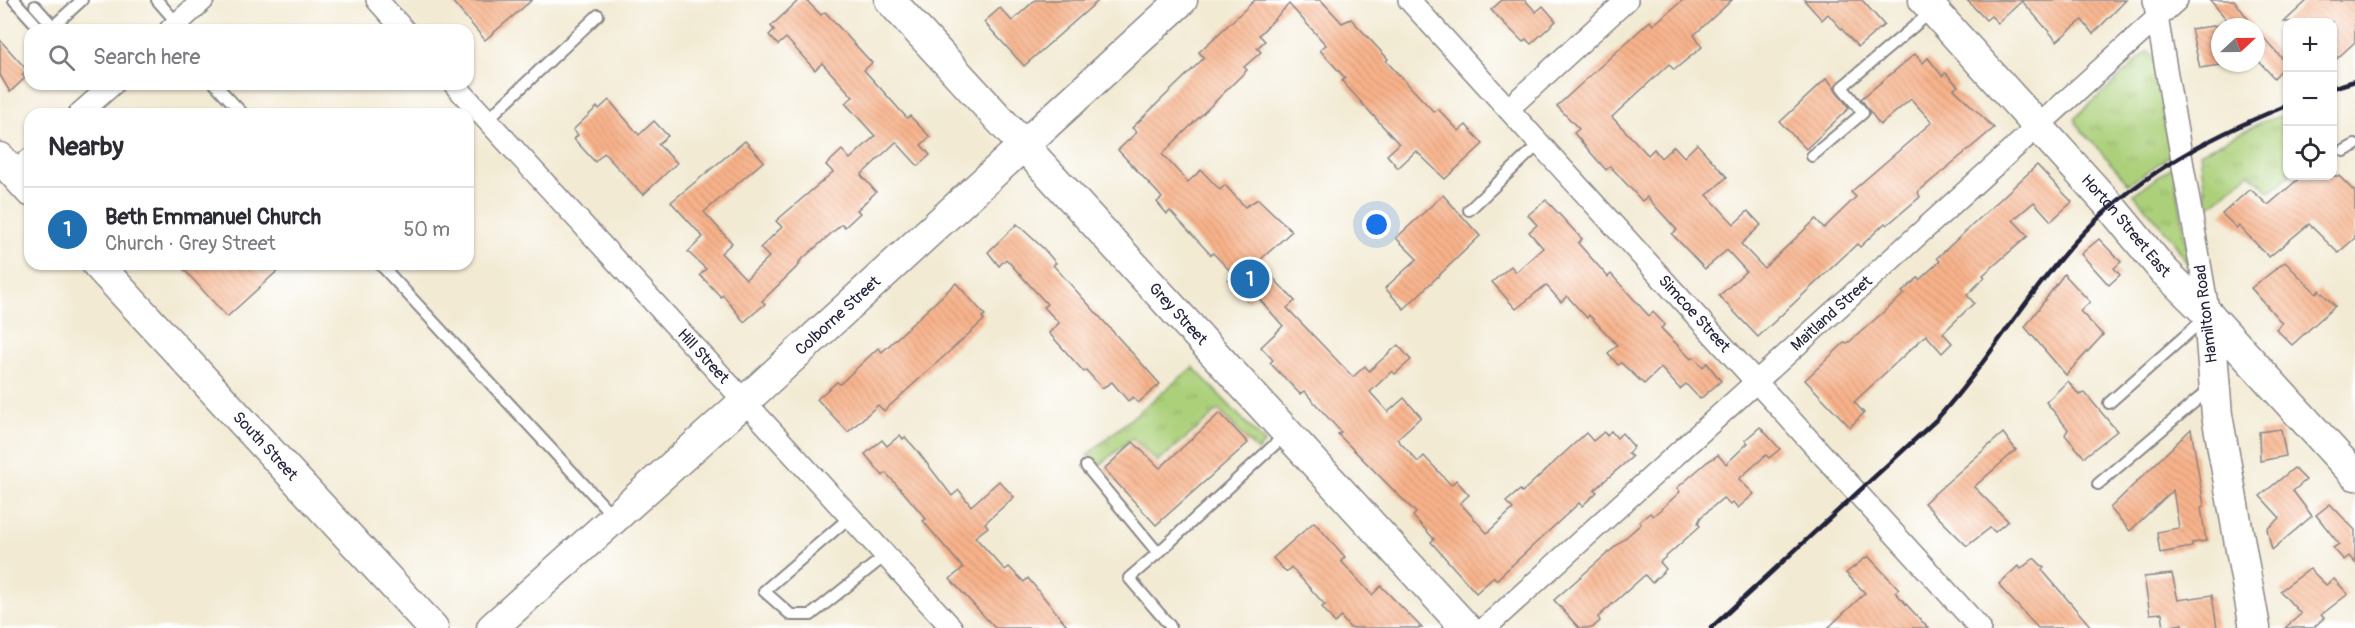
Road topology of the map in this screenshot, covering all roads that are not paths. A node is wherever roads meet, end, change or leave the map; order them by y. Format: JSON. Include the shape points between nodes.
{"nodes":[{"id":1,"x":14,"y":0,"type":"edge"},
{"id":2,"x":82,"y":0,"type":"edge"},
{"id":3,"x":157,"y":0,"type":"edge"},
{"id":4,"x":203,"y":0,"type":"edge"},
{"id":5,"x":377,"y":0,"type":"edge"},
{"id":6,"x":890,"y":0,"type":"edge"},
{"id":7,"x":1182,"y":0,"type":"edge"},
{"id":8,"x":1409,"y":0,"type":"edge"},
{"id":9,"x":1627,"y":0,"type":"edge"},
{"id":10,"x":2177,"y":0,"type":"edge"},
{"id":11,"x":1929,"y":5,"type":"edge"},
{"id":12,"x":35,"y":6,"type":"dead end"},
{"id":13,"x":2156,"y":9,"type":"edge"},
{"id":14,"x":598,"y":15,"type":"dead end"},
{"id":15,"x":36,"y":24,"type":"edge"},
{"id":16,"x":48,"y":24,"type":"edge"},
{"id":17,"x":55,"y":24,"type":"edge"},
{"id":18,"x":173,"y":24,"type":"edge"},
{"id":19,"x":176,"y":24,"type":"edge"},
{"id":20,"x":399,"y":24,"type":"edge"},
{"id":21,"x":106,"y":90,"type":"edge"},
{"id":22,"x":221,"y":90,"type":"edge"},
{"id":23,"x":460,"y":90,"type":"edge"},
{"id":24,"x":86,"y":108,"type":"edge"},
{"id":25,"x":237,"y":108,"type":"edge"},
{"id":26,"x":1508,"y":109,"type":"junction"},
{"id":27,"x":487,"y":120,"type":"junction"},
{"id":28,"x":2038,"y":125,"type":"junction"},
{"id":29,"x":1540,"y":143,"type":"junction"},
{"id":30,"x":1024,"y":145,"type":"junction"},
{"id":31,"x":2355,"y":145,"type":"edge"},
{"id":32,"x":2344,"y":151,"type":"dead end"},
{"id":33,"x":1812,"y":156,"type":"dead end"},
{"id":34,"x":1469,"y":210,"type":"dead end"},
{"id":35,"x":103,"y":270,"type":"edge"},
{"id":36,"x":386,"y":270,"type":"edge"},
{"id":37,"x":2209,"y":315,"type":"junction"},
{"id":38,"x":1757,"y":381,"type":"junction"},
{"id":39,"x":2214,"y":386,"type":"junction"},
{"id":40,"x":745,"y":401,"type":"junction"},
{"id":41,"x":2109,"y":403,"type":"dead end"},
{"id":42,"x":1287,"y":433,"type":"junction"},
{"id":43,"x":1086,"y":466,"type":"dead end"},
{"id":44,"x":2355,"y":475,"type":"edge"},
{"id":45,"x":2098,"y":484,"type":"dead end"},
{"id":46,"x":614,"y":517,"type":"junction"},
{"id":47,"x":850,"y":517,"type":"junction"},
{"id":48,"x":1158,"y":552,"type":"junction"},
{"id":49,"x":885,"y":555,"type":"junction"},
{"id":50,"x":1170,"y":626,"type":"dead end"},
{"id":51,"x":433,"y":628,"type":"edge"},
{"id":52,"x":492,"y":628,"type":"edge"},
{"id":53,"x":952,"y":628,"type":"edge"},
{"id":54,"x":1466,"y":628,"type":"edge"},
{"id":55,"x":1485,"y":628,"type":"edge"},
{"id":56,"x":1980,"y":628,"type":"edge"},
{"id":57,"x":2255,"y":628,"type":"edge"}],
"edges":[{"from":1,"to":15,"type":"lane"},
{"from":2,"to":17,"type":"lane"},
{"from":3,"to":18,"type":"lane"},
{"from":4,"to":19,"type":"street"},
{"from":5,"to":20,"type":"street"},
{"from":6,"to":30,"type":"street","name":"Grey Street"},
{"from":7,"to":30,"type":"street","name":"Colborne Street"},
{"from":8,"to":26,"type":"street","name":"Simcoe Street"},
{"from":9,"to":26,"type":"street"},
{"from":10,"to":13,"type":"street","name":"Maitland Street"},
{"from":11,"to":28,"type":"street","name":"Horton Street East"},
{"from":11,"to":33,"type":"lane","via":[[1842,87],[1863,113]]},
{"from":12,"to":16,"type":"lane"},
{"from":13,"to":28,"type":"street","name":"Maitland Street"},
{"from":13,"to":37,"type":"street","name":"Hamilton Road"},
{"from":14,"to":27,"type":"lane"},
{"from":21,"to":24,"type":"street"},
{"from":22,"to":25,"type":"lane"},
{"from":23,"to":27,"type":"street","name":"Hill Street"},
{"from":26,"to":29,"type":"street","name":"Simcoe Street"},
{"from":27,"to":40,"type":"street","name":"Hill Street"},
{"from":28,"to":37,"type":"street","name":"Horton Street East","via":[[2163,270]]},
{"from":28,"to":38,"type":"street","name":"Maitland Street"},
{"from":29,"to":34,"type":"lane"},
{"from":29,"to":38,"type":"street","name":"Simcoe Street"},
{"from":30,"to":40,"type":"street","name":"Colborne Street"},
{"from":30,"to":42,"type":"street","name":"Grey Street"},
{"from":31,"to":32,"type":"lane"},
{"from":35,"to":51,"type":"street","name":"South Street"},
{"from":36,"to":46,"type":"lane"},
{"from":37,"to":39,"type":"street","name":"Hamilton Road"},
{"from":37,"to":41,"type":"lane"},
{"from":37,"to":44,"type":"street","name":"Horton Street East"},
{"from":38,"to":55,"type":"street","name":"Maitland Street"},
{"from":38,"to":56,"type":"street","name":"Simcoe Street"},
{"from":39,"to":45,"type":"lane"},
{"from":39,"to":57,"type":"street","name":"Hamilton Road"},
{"from":40,"to":46,"type":"street","name":"Colborne Street"},
{"from":40,"to":47,"type":"street","name":"Hill Street"},
{"from":42,"to":48,"type":"lane"},
{"from":42,"to":54,"type":"street","name":"Grey Street"},
{"from":43,"to":48,"type":"lane"},
{"from":46,"to":52,"type":"street","name":"Colborne Street"},
{"from":47,"to":49,"type":"street","name":"Hill Street"},
{"from":47,"to":49,"type":"lane","via":[[764,591],[791,615],[811,615]]},
{"from":48,"to":50,"type":"lane","via":[[1129,578]]},
{"from":49,"to":53,"type":"street","name":"Hill Street"}]}
